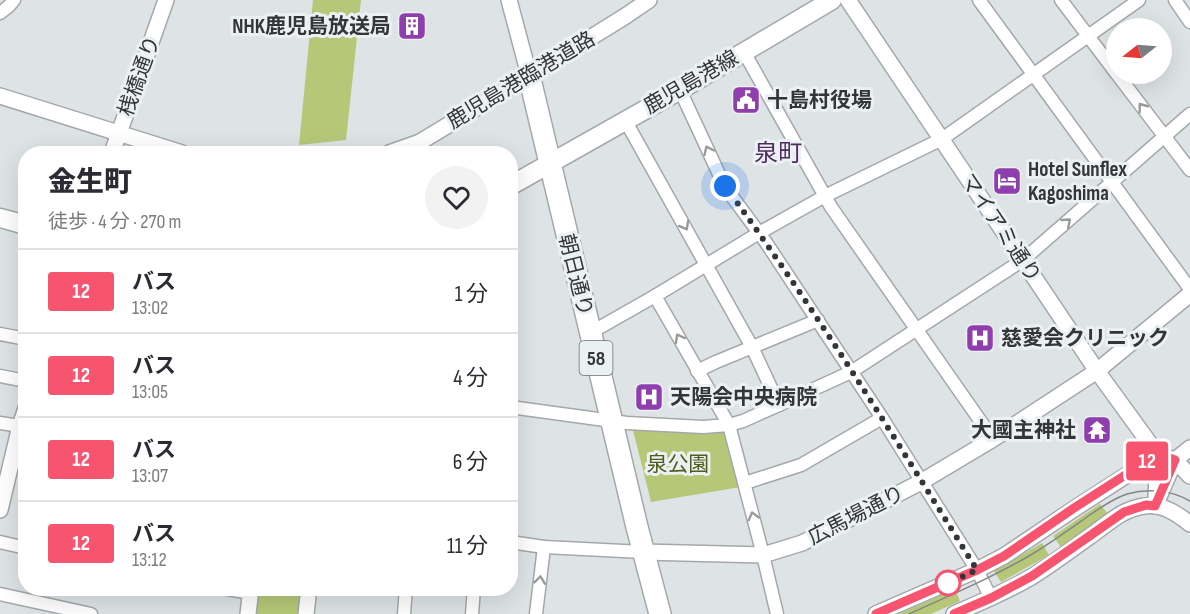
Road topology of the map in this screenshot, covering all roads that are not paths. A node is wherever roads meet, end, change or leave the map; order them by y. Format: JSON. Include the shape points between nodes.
{"nodes":[{"id":1,"x":14,"y":0,"type":"edge"},
{"id":2,"x":166,"y":0,"type":"edge"},
{"id":3,"x":509,"y":0,"type":"edge"},
{"id":4,"x":649,"y":0,"type":"edge"},
{"id":5,"x":832,"y":0,"type":"edge"},
{"id":6,"x":848,"y":0,"type":"edge"},
{"id":7,"x":979,"y":0,"type":"edge"},
{"id":8,"x":1061,"y":0,"type":"edge"},
{"id":9,"x":1139,"y":0,"type":"edge"},
{"id":10,"x":1175,"y":0,"type":"edge"},
{"id":11,"x":0,"y":13,"type":"edge"},
{"id":12,"x":1190,"y":22,"type":"edge"},
{"id":13,"x":1088,"y":36,"type":"junction"},
{"id":14,"x":744,"y":52,"type":"junction"},
{"id":15,"x":1106,"y":60,"type":"edge"},
{"id":16,"x":1033,"y":74,"type":"junction"},
{"id":17,"x":529,"y":75,"type":"junction"},
{"id":18,"x":1124,"y":84,"type":"edge"},
{"id":19,"x":680,"y":90,"type":"junction"},
{"id":20,"x":0,"y":96,"type":"edge"},
{"id":21,"x":1190,"y":114,"type":"edge"},
{"id":22,"x":625,"y":120,"type":"junction"},
{"id":23,"x":119,"y":133,"type":"junction"},
{"id":24,"x":1164,"y":136,"type":"junction"},
{"id":25,"x":942,"y":139,"type":"junction"},
{"id":26,"x":114,"y":146,"type":"edge"},
{"id":27,"x":160,"y":146,"type":"edge"},
{"id":28,"x":409,"y":146,"type":"edge"},
{"id":29,"x":549,"y":163,"type":"junction"},
{"id":30,"x":1190,"y":170,"type":"edge"},
{"id":31,"x":518,"y":181,"type":"edge"},
{"id":32,"x":1112,"y":183,"type":"junction"},
{"id":33,"x":825,"y":196,"type":"junction"},
{"id":34,"x":0,"y":218,"type":"edge"},
{"id":35,"x":18,"y":223,"type":"edge"},
{"id":36,"x":759,"y":232,"type":"junction"},
{"id":37,"x":1023,"y":260,"type":"junction"},
{"id":38,"x":706,"y":264,"type":"junction"},
{"id":39,"x":1190,"y":289,"type":"edge"},
{"id":40,"x":1190,"y":294,"type":"edge"},
{"id":41,"x":655,"y":296,"type":"junction"},
{"id":42,"x":818,"y":320,"type":"junction"},
{"id":43,"x":917,"y":330,"type":"junction"},
{"id":44,"x":590,"y":333,"type":"junction"},
{"id":45,"x":0,"y":334,"type":"edge"},
{"id":46,"x":18,"y":337,"type":"edge"},
{"id":47,"x":752,"y":347,"type":"junction"},
{"id":48,"x":697,"y":371,"type":"junction"},
{"id":49,"x":1097,"y":371,"type":"junction"},
{"id":50,"x":851,"y":372,"type":"junction"},
{"id":51,"x":0,"y":376,"type":"edge"},
{"id":52,"x":18,"y":379,"type":"edge"},
{"id":53,"x":779,"y":405,"type":"junction"},
{"id":54,"x":518,"y":408,"type":"edge"},
{"id":55,"x":882,"y":418,"type":"junction"},
{"id":56,"x":612,"y":421,"type":"junction"},
{"id":57,"x":0,"y":423,"type":"edge"},
{"id":58,"x":18,"y":425,"type":"edge"},
{"id":59,"x":729,"y":425,"type":"junction"},
{"id":60,"x":993,"y":439,"type":"junction"},
{"id":61,"x":18,"y":444,"type":"edge"},
{"id":62,"x":1190,"y":448,"type":"edge"},
{"id":63,"x":1158,"y":454,"type":"junction"},
{"id":64,"x":1175,"y":460,"type":"junction"},
{"id":65,"x":1190,"y":476,"type":"edge"},
{"id":66,"x":921,"y":482,"type":"junction"},
{"id":67,"x":745,"y":483,"type":"junction"},
{"id":68,"x":1155,"y":506,"type":"junction"},
{"id":69,"x":0,"y":510,"type":"edge"},
{"id":70,"x":1190,"y":524,"type":"edge"},
{"id":71,"x":0,"y":543,"type":"edge"},
{"id":72,"x":518,"y":543,"type":"edge"},
{"id":73,"x":18,"y":546,"type":"edge"},
{"id":74,"x":544,"y":547,"type":"junction"},
{"id":75,"x":643,"y":552,"type":"junction"},
{"id":76,"x":763,"y":555,"type":"junction"},
{"id":77,"x":977,"y":570,"type":"junction"},
{"id":78,"x":0,"y":594,"type":"edge"},
{"id":79,"x":250,"y":596,"type":"edge"},
{"id":80,"x":308,"y":596,"type":"edge"},
{"id":81,"x":405,"y":596,"type":"edge"},
{"id":82,"x":473,"y":596,"type":"edge"},
{"id":83,"x":991,"y":598,"type":"junction"},
{"id":84,"x":91,"y":614,"type":"edge"},
{"id":85,"x":248,"y":614,"type":"edge"},
{"id":86,"x":306,"y":614,"type":"edge"},
{"id":87,"x":404,"y":614,"type":"edge"},
{"id":88,"x":472,"y":614,"type":"edge"},
{"id":89,"x":536,"y":614,"type":"edge"},
{"id":90,"x":660,"y":614,"type":"edge"},
{"id":91,"x":777,"y":614,"type":"edge"},
{"id":92,"x":876,"y":614,"type":"edge"},
{"id":93,"x":954,"y":614,"type":"edge"}],
"edges":[{"from":1,"to":11,"type":"street"},
{"from":2,"to":23,"type":"street","name":"桟橋通り"},
{"from":3,"to":17,"type":"street"},
{"from":4,"to":17,"type":"street","name":"鹿児島港臨港道路"},
{"from":5,"to":14,"type":"main road","name":"鹿児島港線"},
{"from":6,"to":25,"type":"street","name":"マイアミ通り"},
{"from":7,"to":16,"type":"street"},
{"from":8,"to":13,"type":"street"},
{"from":9,"to":13,"type":"street"},
{"from":10,"to":12,"type":"street"},
{"from":13,"to":15,"type":"street"},
{"from":13,"to":16,"type":"street"},
{"from":14,"to":19,"type":"main road","name":"鹿児島港線"},
{"from":14,"to":33,"type":"street"},
{"from":16,"to":25,"type":"street"},
{"from":16,"to":32,"type":"street"},
{"from":17,"to":28,"type":"street","name":"鹿児島港臨港道路"},
{"from":17,"to":29,"type":"highway","name":"朝日通り","number":"58"},
{"from":24,"to":18,"type":"street","one_way":true},
{"from":19,"to":22,"type":"main road","name":"鹿児島港線"},
{"from":36,"to":19,"type":"street","one_way":true,"via":[[725,186]]},
{"from":20,"to":23,"type":"street"},
{"from":21,"to":24,"type":"street"},
{"from":22,"to":29,"type":"main road","name":"鹿児島港線"},
{"from":22,"to":38,"type":"street","one_way":true},
{"from":23,"to":26,"type":"street","name":"桟橋通り"},
{"from":23,"to":27,"type":"street"},
{"from":24,"to":30,"type":"street"},
{"from":24,"to":32,"type":"street"},
{"from":25,"to":33,"type":"street"},
{"from":25,"to":37,"type":"street","name":"マイアミ通り"},
{"from":29,"to":31,"type":"main road","name":"鹿児島港線"},
{"from":29,"to":44,"type":"highway","name":"朝日通り","number":"58"},
{"from":37,"to":32,"type":"street","one_way":true},
{"from":32,"to":39,"type":"street"},
{"from":33,"to":36,"type":"street"},
{"from":33,"to":43,"type":"street"},
{"from":34,"to":35,"type":"main road"},
{"from":36,"to":38,"type":"street"},
{"from":36,"to":42,"type":"street"},
{"from":37,"to":43,"type":"street"},
{"from":37,"to":49,"type":"street","name":"マイアミ通り"},
{"from":38,"to":41,"type":"street"},
{"from":38,"to":47,"type":"street"},
{"from":40,"to":49,"type":"street","name":"広馬場通り"},
{"from":41,"to":44,"type":"street"},
{"from":48,"to":41,"type":"street","one_way":true},
{"from":42,"to":47,"type":"street"},
{"from":42,"to":50,"type":"street"},
{"from":43,"to":50,"type":"street"},
{"from":43,"to":60,"type":"street"},
{"from":44,"to":56,"type":"highway","name":"朝日通り","number":"58"},
{"from":45,"to":46,"type":"street"},
{"from":47,"to":48,"type":"street"},
{"from":47,"to":53,"type":"street"},
{"from":48,"to":59,"type":"street"},
{"from":49,"to":60,"type":"street","name":"広馬場通り"},
{"from":49,"to":63,"type":"street","name":"マイアミ通り"},
{"from":50,"to":53,"type":"street"},
{"from":50,"to":55,"type":"street"},
{"from":51,"to":52,"type":"street"},
{"from":53,"to":59,"type":"street"},
{"from":54,"to":56,"type":"street"},
{"from":55,"to":66,"type":"street"},
{"from":55,"to":67,"type":"street","via":[[801,465]]},
{"from":56,"to":59,"type":"street"},
{"from":56,"to":75,"type":"highway","name":"朝日通り","number":"58"},
{"from":57,"to":58,"type":"street"},
{"from":59,"to":67,"type":"street"},
{"from":60,"to":66,"type":"street","name":"広馬場通り"},
{"from":61,"to":69,"type":"street"},
{"from":62,"to":64,"type":"street"},
{"from":63,"to":64,"type":"street"},
{"from":63,"to":68,"type":"street"},
{"from":63,"to":77,"type":"street"},
{"from":64,"to":65,"type":"street"},
{"from":64,"to":68,"type":"street"},
{"from":66,"to":76,"type":"street","name":"広馬場通り","via":[[802,543]]},
{"from":66,"to":77,"type":"street"},
{"from":76,"to":67,"type":"street","one_way":true},
{"from":68,"to":70,"type":"street","via":[[1170,510]]},
{"from":68,"to":83,"type":"street","via":[[1124,512],[1032,576]]},
{"from":71,"to":73,"type":"street"},
{"from":72,"to":74,"type":"street"},
{"from":74,"to":75,"type":"street"},
{"from":89,"to":74,"type":"street","one_way":true},
{"from":75,"to":76,"type":"street","name":"広馬場通り"},
{"from":75,"to":90,"type":"highway","name":"朝日通り","number":"58"},
{"from":76,"to":91,"type":"street"},
{"from":77,"to":83,"type":"street"},
{"from":77,"to":92,"type":"street"},
{"from":78,"to":84,"type":"street"},
{"from":79,"to":85,"type":"street"},
{"from":80,"to":86,"type":"street"},
{"from":81,"to":87,"type":"street"},
{"from":82,"to":88,"type":"street"},
{"from":83,"to":93,"type":"street"}]}
